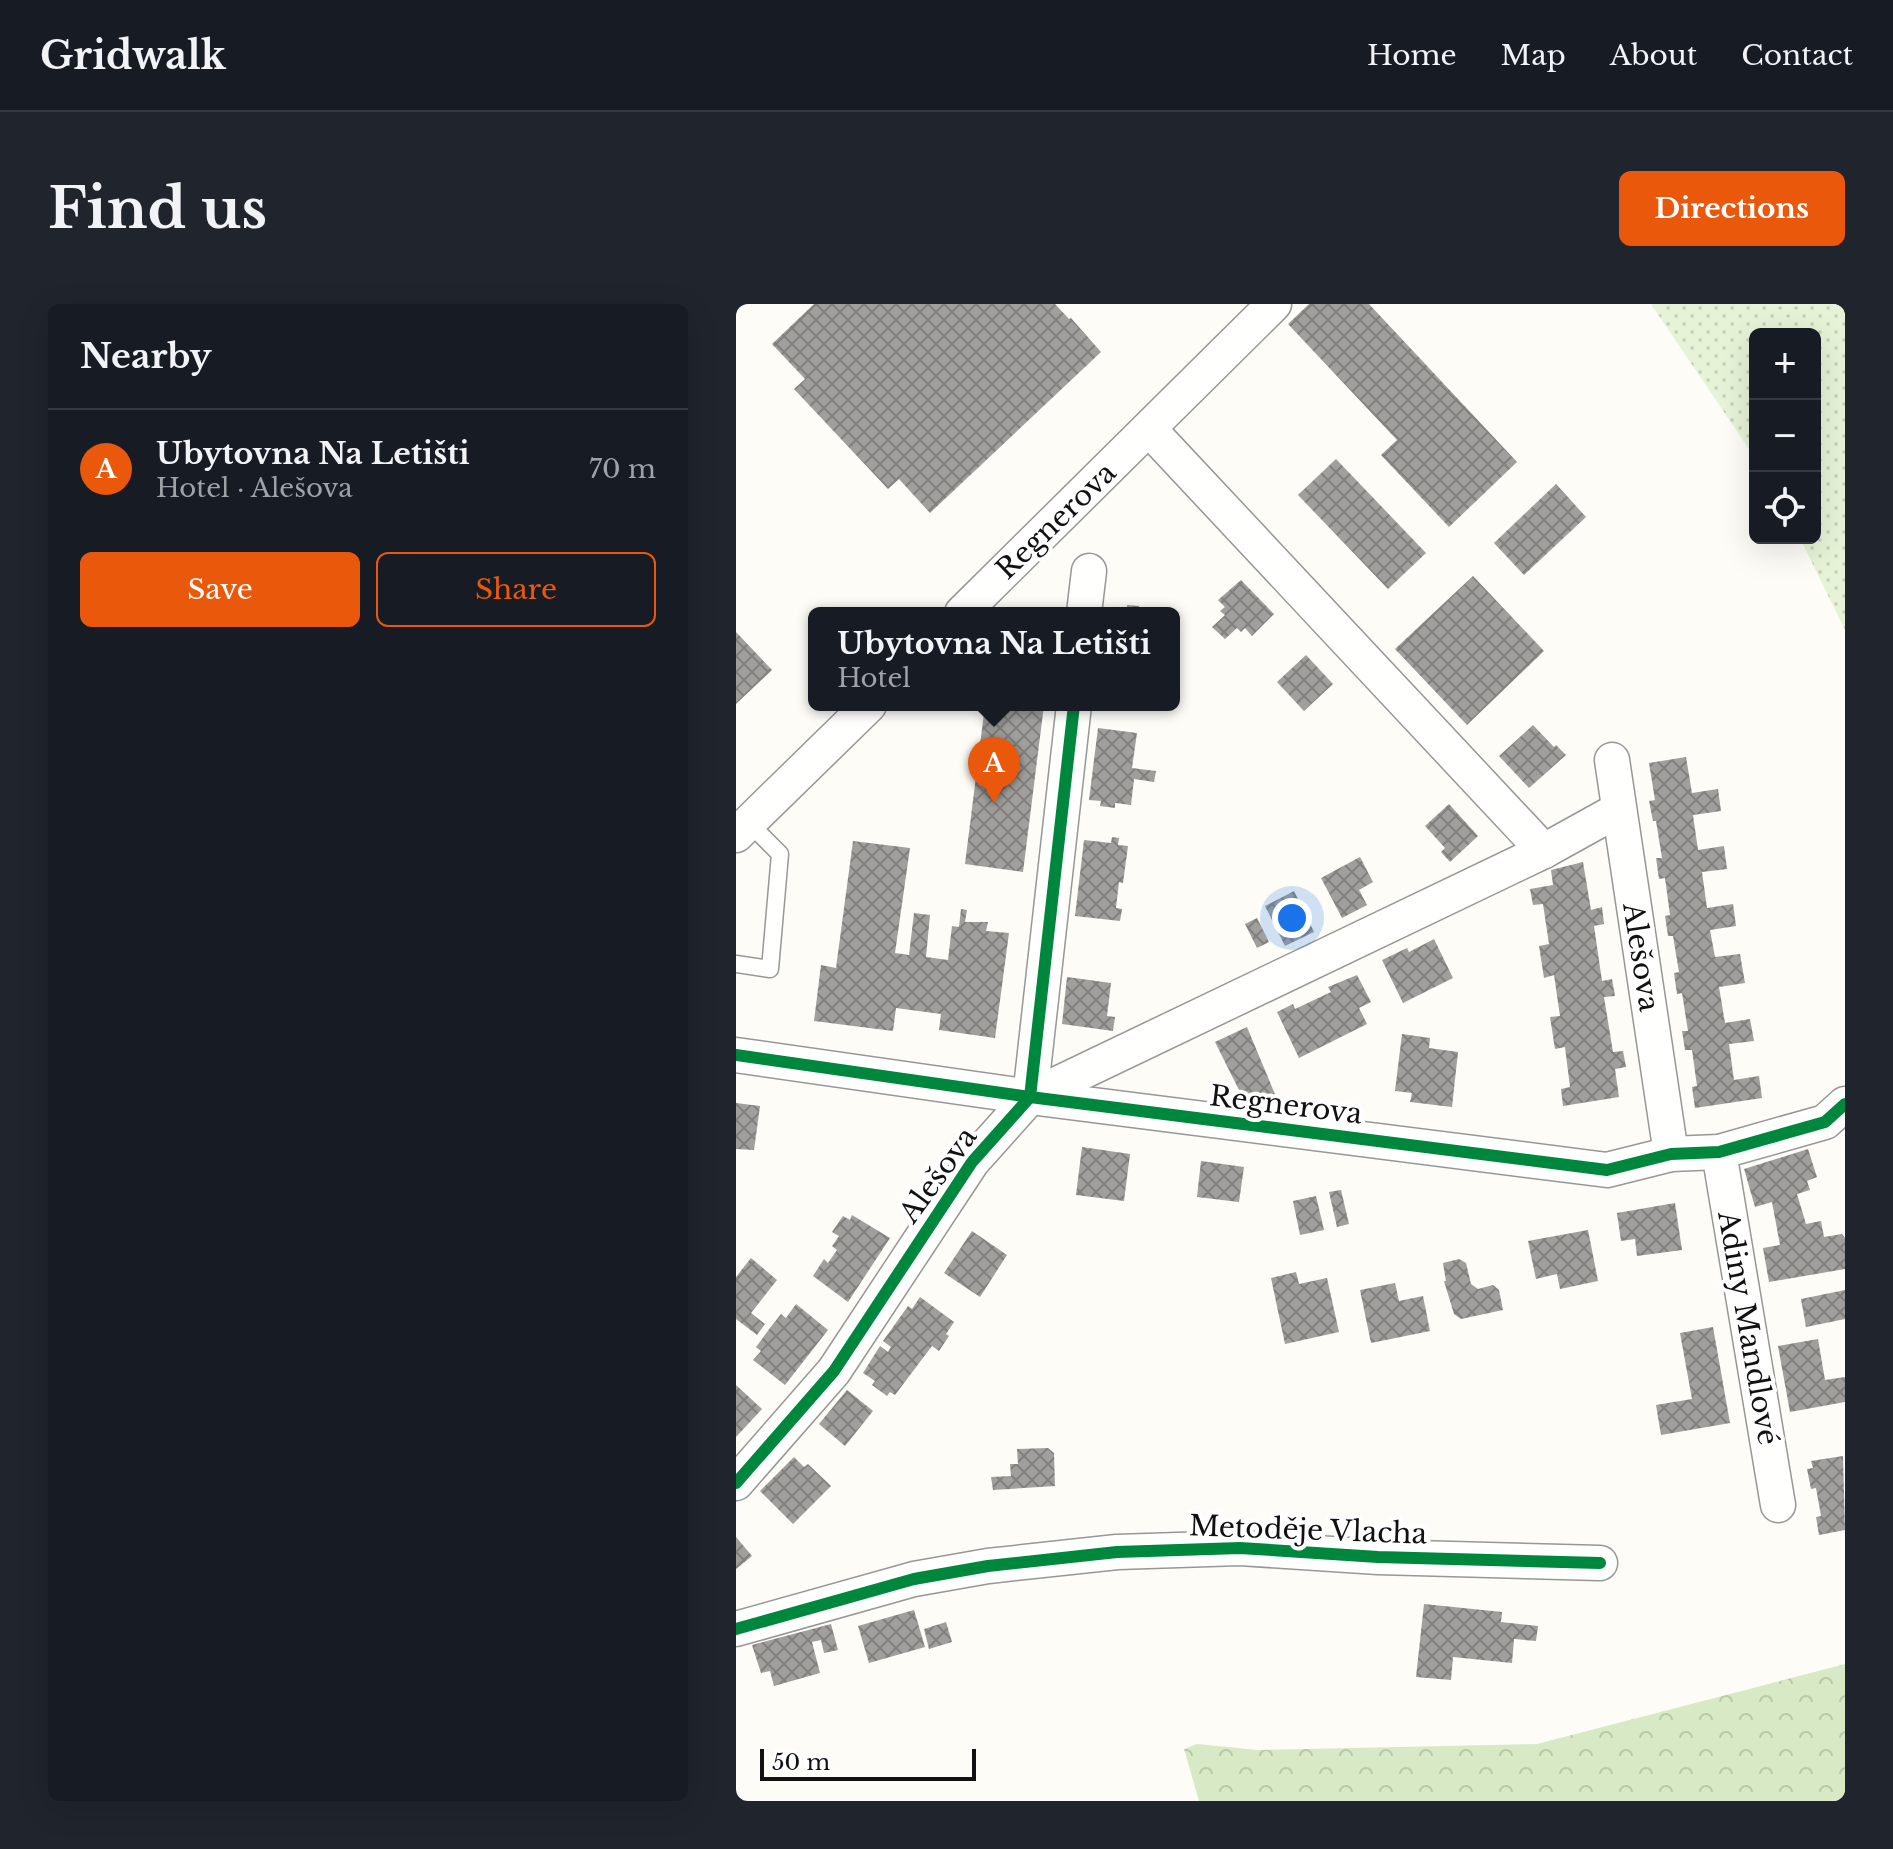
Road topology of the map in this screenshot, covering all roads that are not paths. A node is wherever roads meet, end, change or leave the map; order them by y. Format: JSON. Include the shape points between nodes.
{"nodes":[{"id":1,"x":1274,"y":304,"type":"edge"},
{"id":2,"x":1149,"y":429,"type":"junction"},
{"id":3,"x":1089,"y":571,"type":"dead end"},
{"id":4,"x":968,"y":607,"type":"edge"},
{"id":5,"x":1085,"y":607,"type":"edge"},
{"id":6,"x":863,"y":711,"type":"edge"},
{"id":7,"x":1073,"y":711,"type":"edge"},
{"id":8,"x":1612,"y":760,"type":"dead end"},
{"id":9,"x":1618,"y":810,"type":"junction"},
{"id":10,"x":742,"y":829,"type":"edge"},
{"id":11,"x":1544,"y":851,"type":"junction"},
{"id":12,"x":736,"y":964,"type":"edge"},
{"id":13,"x":736,"y":1055,"type":"edge"},
{"id":14,"x":1030,"y":1097,"type":"junction"},
{"id":15,"x":1835,"y":1113,"type":"edge"},
{"id":16,"x":1719,"y":1152,"type":"junction"},
{"id":17,"x":1671,"y":1154,"type":"junction"},
{"id":18,"x":736,"y":1483,"type":"edge"},
{"id":19,"x":1778,"y":1505,"type":"dead end"},
{"id":20,"x":1600,"y":1563,"type":"dead end"},
{"id":21,"x":736,"y":1629,"type":"edge"}],
"edges":[{"from":1,"to":2,"type":"street","name":"Regnerova"},
{"from":2,"to":4,"type":"street","name":"Regnerova"},
{"from":2,"to":11,"type":"street"},
{"from":3,"to":5,"type":"street"},
{"from":6,"to":10,"type":"street"},
{"from":7,"to":14,"type":"street"},
{"from":8,"to":9,"type":"street","name":"Alešova"},
{"from":9,"to":11,"type":"street"},
{"from":9,"to":17,"type":"street","name":"Alešova"},
{"from":10,"to":12,"type":"lane","via":[[780,854],[770,969]]},
{"from":11,"to":14,"type":"street"},
{"from":13,"to":14,"type":"street","name":"Regnerova"},
{"from":14,"to":17,"type":"street","name":"Regnerova","via":[[1607,1170]]},
{"from":14,"to":18,"type":"street","name":"Alešova","via":[[972,1162],[834,1371]]},
{"from":15,"to":16,"type":"street","name":"Regnerova"},
{"from":16,"to":17,"type":"street","name":"Regnerova"},
{"from":16,"to":19,"type":"street","name":"Adiny Mandlové"},
{"from":20,"to":21,"type":"street","name":"Metoděje Vlacha","via":[[1240,1548],[1117,1552],[914,1579]]}]}
